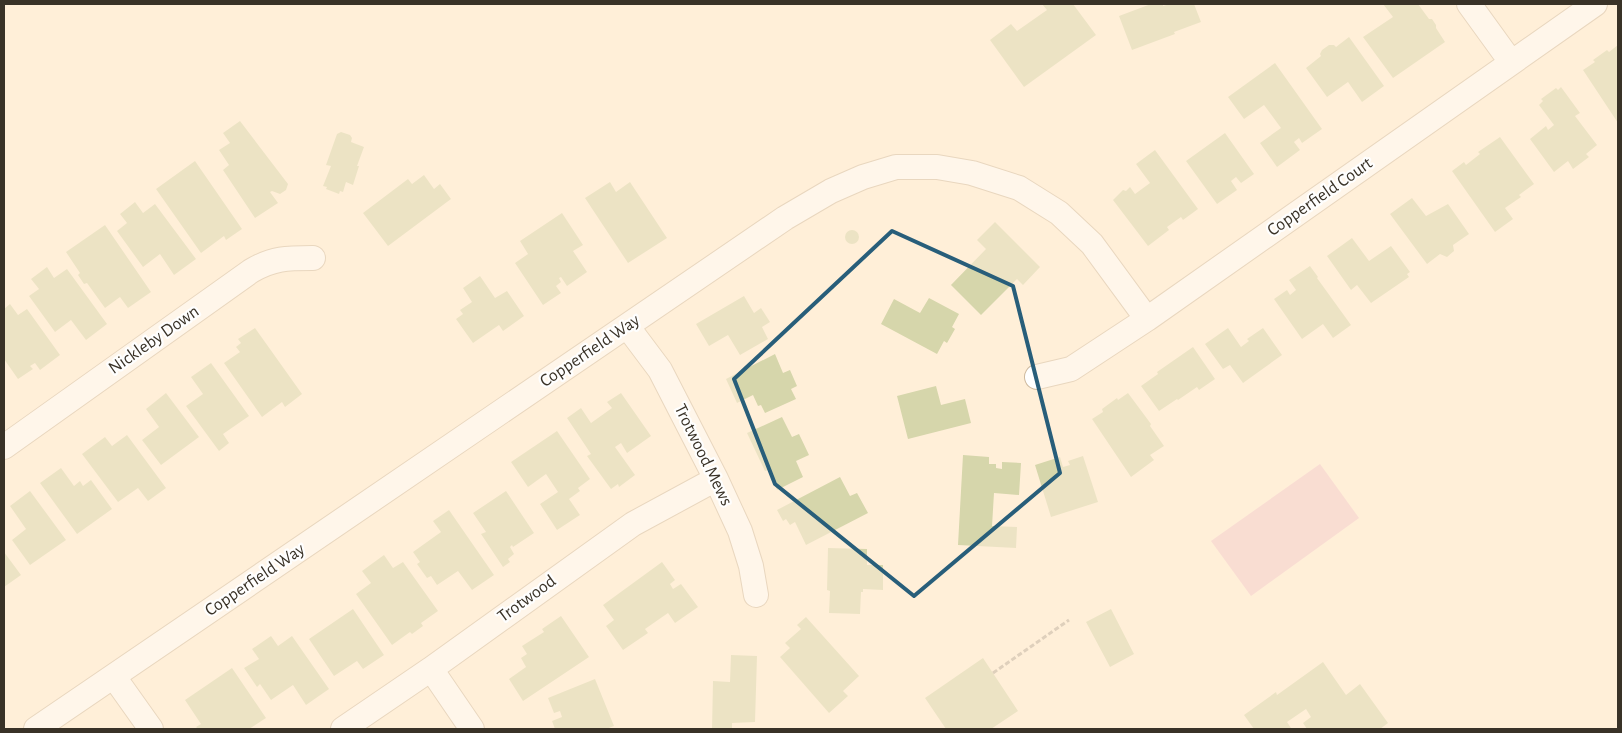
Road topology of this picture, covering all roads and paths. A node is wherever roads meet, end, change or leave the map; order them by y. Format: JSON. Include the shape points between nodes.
{"nodes":[{"id":1,"x":1469,"y":4,"type":"edge"},
{"id":2,"x":1596,"y":4,"type":"edge"},
{"id":3,"x":1511,"y":62,"type":"junction"},
{"id":4,"x":313,"y":258,"type":"dead end"},
{"id":5,"x":1147,"y":319,"type":"junction"},
{"id":6,"x":627,"y":326,"type":"junction"},
{"id":7,"x":1037,"y":378,"type":"dead end"},
{"id":8,"x":4,"y":447,"type":"edge"},
{"id":9,"x":716,"y":479,"type":"junction"},
{"id":10,"x":756,"y":595,"type":"dead end"},
{"id":11,"x":1069,"y":620,"type":"dead end"},
{"id":12,"x":431,"y":669,"type":"junction"},
{"id":13,"x":993,"y":673,"type":"dead end"},
{"id":14,"x":114,"y":677,"type":"junction"},
{"id":15,"x":36,"y":729,"type":"edge"},
{"id":16,"x":151,"y":729,"type":"edge"},
{"id":17,"x":343,"y":729,"type":"edge"},
{"id":18,"x":472,"y":729,"type":"edge"}],
"edges":[{"from":1,"to":3,"type":"street"},
{"from":2,"to":3,"type":"street","name":"Copperfield Court"},
{"from":3,"to":5,"type":"street","name":"Copperfield Court"},
{"from":4,"to":8,"type":"street","name":"Nickleby Down","via":[[278,259],[251,271]]},
{"from":5,"to":6,"type":"street","name":"Copperfield Way","via":[[1092,244],[1059,213],[1019,188],[972,173],[929,167],[896,167],[832,191],[786,218]]},
{"from":5,"to":7,"type":"street","name":"Copperfield Court","via":[[1071,369]]},
{"from":6,"to":9,"type":"street","name":"Trotwood Mews","via":[[660,370]]},
{"from":6,"to":14,"type":"street","name":"Copperfield Way"},
{"from":9,"to":10,"type":"street","name":"Trotwood Mews","via":[[740,531]]},
{"from":9,"to":12,"type":"street","name":"Trotwood","via":[[633,524]]},
{"from":11,"to":13,"type":"path"},
{"from":12,"to":17,"type":"street","name":"Trotwood"},
{"from":12,"to":18,"type":"street"},
{"from":14,"to":15,"type":"street","name":"Copperfield Way"},
{"from":14,"to":16,"type":"street"}]}
